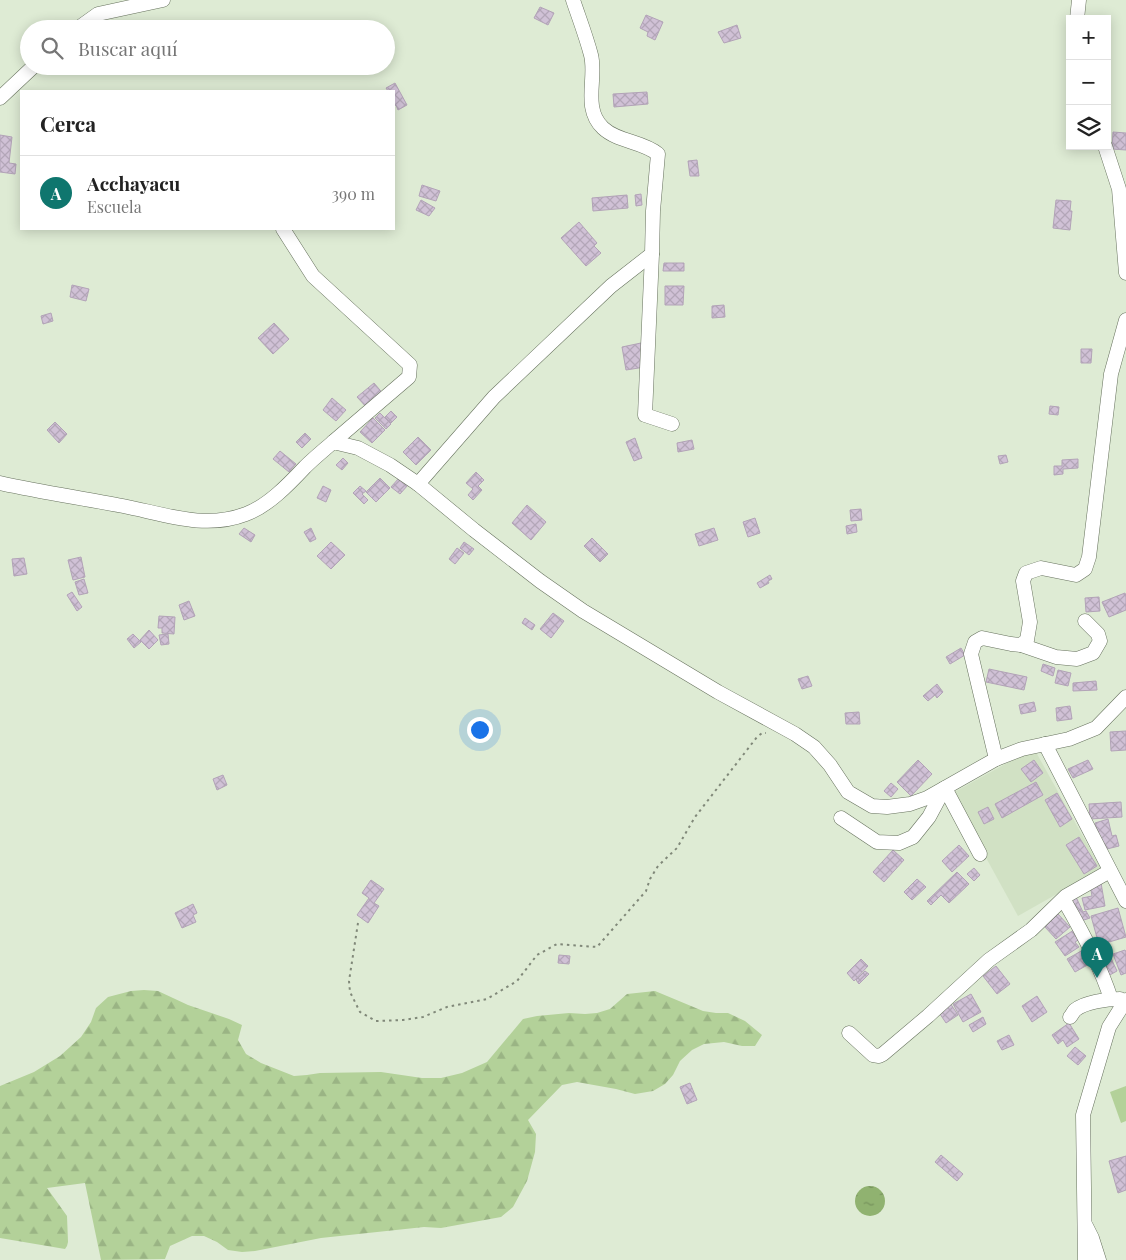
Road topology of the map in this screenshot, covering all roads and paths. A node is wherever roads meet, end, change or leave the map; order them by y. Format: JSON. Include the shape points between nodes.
{"nodes":[{"id":1,"x":163,"y":0,"type":"edge"},
{"id":2,"x":573,"y":0,"type":"edge"},
{"id":3,"x":1079,"y":0,"type":"edge"},
{"id":4,"x":1077,"y":15,"type":"edge"},
{"id":5,"x":90,"y":20,"type":"edge"},
{"id":6,"x":24,"y":75,"type":"edge"},
{"id":7,"x":0,"y":98,"type":"edge"},
{"id":8,"x":1107,"y":150,"type":"edge"},
{"id":9,"x":1122,"y":189,"type":"edge"},
{"id":10,"x":284,"y":230,"type":"edge"},
{"id":11,"x":652,"y":254,"type":"junction"},
{"id":12,"x":1126,"y":273,"type":"edge"},
{"id":13,"x":1126,"y":320,"type":"edge"},
{"id":14,"x":672,"y":424,"type":"dead end"},
{"id":15,"x":334,"y":442,"type":"junction"},
{"id":16,"x":0,"y":483,"type":"edge"},
{"id":17,"x":418,"y":484,"type":"junction"},
{"id":18,"x":1085,"y":620,"type":"dead end"},
{"id":19,"x":1021,"y":645,"type":"junction"},
{"id":20,"x":1126,"y":697,"type":"edge"},
{"id":21,"x":772,"y":734,"type":"dead end"},
{"id":22,"x":1045,"y":744,"type":"junction"},
{"id":23,"x":996,"y":760,"type":"junction"},
{"id":24,"x":945,"y":788,"type":"junction"},
{"id":25,"x":841,"y":818,"type":"dead end"},
{"id":26,"x":980,"y":854,"type":"dead end"},
{"id":27,"x":1110,"y":871,"type":"junction"},
{"id":28,"x":1126,"y":901,"type":"edge"},
{"id":29,"x":1065,"y":902,"type":"dead end"},
{"id":30,"x":358,"y":923,"type":"dead end"},
{"id":31,"x":1111,"y":999,"type":"junction"},
{"id":32,"x":1126,"y":1000,"type":"edge"},
{"id":33,"x":1070,"y":1017,"type":"dead end"},
{"id":34,"x":850,"y":1033,"type":"dead end"},
{"id":35,"x":1084,"y":1221,"type":"junction"},
{"id":36,"x":1085,"y":1260,"type":"edge"},
{"id":37,"x":1100,"y":1260,"type":"edge"}],
"edges":[{"from":1,"to":5,"type":"street","via":[[98,14]]},
{"from":2,"to":11,"type":"street","via":[[592,57],[595,117],[616,137],[650,148],[658,154]]},
{"from":3,"to":4,"type":"street"},
{"from":6,"to":7,"type":"street"},
{"from":8,"to":9,"type":"street"},
{"from":9,"to":12,"type":"street"},
{"from":10,"to":15,"type":"street","via":[[313,276],[410,365],[409,377]]},
{"from":11,"to":14,"type":"street","via":[[645,415]]},
{"from":11,"to":17,"type":"street","via":[[611,286],[494,397]]},
{"from":13,"to":19,"type":"street","via":[[1110,374],[1089,557],[1085,569],[1076,575],[1041,568],[1026,573],[1023,581],[1030,622],[1027,640]]},
{"from":15,"to":16,"type":"street","via":[[280,492],[247,514],[222,520],[174,518]]},
{"from":15,"to":17,"type":"street","via":[[358,448],[390,464]]},
{"from":17,"to":24,"type":"street","via":[[583,611],[718,692],[796,734],[814,747],[848,792],[872,806],[910,804]]},
{"from":18,"to":19,"type":"street","via":[[1100,641],[1093,653],[1077,659],[1056,657]]},
{"from":19,"to":23,"type":"street","via":[[982,638],[975,642],[971,654]]},
{"from":20,"to":22,"type":"street","via":[[1096,728],[1070,739]]},
{"from":21,"to":30,"type":"path","via":[[762,733],[757,737],[695,817],[676,848],[658,866],[646,891],[597,946],[557,944],[537,955],[517,981],[487,999],[403,1020],[376,1021],[360,1012],[350,992],[349,981]]},
{"from":22,"to":23,"type":"street"},
{"from":22,"to":27,"type":"street"},
{"from":23,"to":24,"type":"street"},
{"from":24,"to":25,"type":"street","via":[[918,830],[899,844],[877,842]]},
{"from":24,"to":26,"type":"street"},
{"from":27,"to":28,"type":"street"},
{"from":27,"to":34,"type":"street","via":[[1066,896],[1031,930],[989,960],[883,1054],[873,1055]]},
{"from":29,"to":31,"type":"street","via":[[1083,933]]},
{"from":31,"to":32,"type":"street"},
{"from":31,"to":33,"type":"street","via":[[1092,1002],[1075,1010]]},
{"from":32,"to":35,"type":"street","via":[[1109,1027],[1083,1115]]},
{"from":35,"to":36,"type":"street"},
{"from":35,"to":37,"type":"street"}]}
